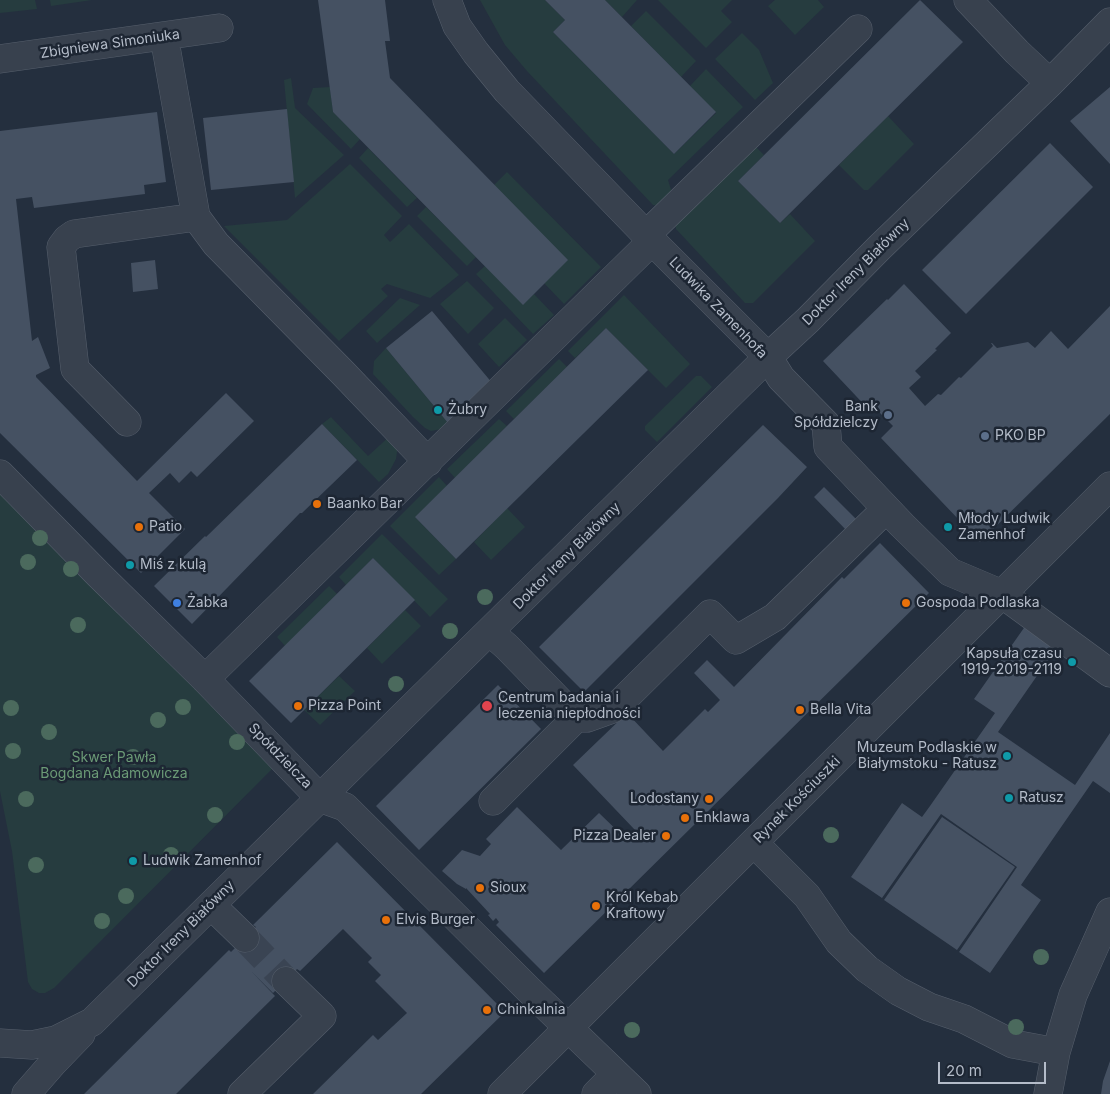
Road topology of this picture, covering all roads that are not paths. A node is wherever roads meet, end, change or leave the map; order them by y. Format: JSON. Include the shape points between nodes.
{"nodes":[{"id":1,"x":446,"y":0,"type":"edge"},
{"id":2,"x":968,"y":0,"type":"edge"},
{"id":3,"x":1110,"y":22,"type":"edge"},
{"id":4,"x":219,"y":28,"type":"dead end"},
{"id":5,"x":858,"y":29,"type":"dead end"},
{"id":6,"x":164,"y":36,"type":"junction"},
{"id":7,"x":0,"y":59,"type":"edge"},
{"id":8,"x":1050,"y":83,"type":"junction"},
{"id":9,"x":196,"y":217,"type":"junction"},
{"id":10,"x":649,"y":238,"type":"junction"},
{"id":11,"x":768,"y":357,"type":"junction"},
{"id":12,"x":127,"y":422,"type":"dead end"},
{"id":13,"x":428,"y":462,"type":"junction"},
{"id":14,"x":0,"y":474,"type":"edge"},
{"id":15,"x":1110,"y":486,"type":"edge"},
{"id":16,"x":894,"y":517,"type":"junction"},
{"id":17,"x":1002,"y":594,"type":"junction"},
{"id":18,"x":490,"y":632,"type":"junction"},
{"id":19,"x":1110,"y":673,"type":"edge"},
{"id":20,"x":205,"y":679,"type":"junction"},
{"id":21,"x":576,"y":718,"type":"junction"},
{"id":22,"x":320,"y":798,"type":"junction"},
{"id":23,"x":493,"y":801,"type":"dead end"},
{"id":24,"x":754,"y":843,"type":"junction"},
{"id":25,"x":211,"y":905,"type":"junction"},
{"id":26,"x":1110,"y":912,"type":"edge"},
{"id":27,"x":245,"y":938,"type":"tunnel mouth"},
{"id":28,"x":286,"y":981,"type":"tunnel mouth"},
{"id":29,"x":92,"y":1022,"type":"junction"},
{"id":30,"x":568,"y":1027,"type":"junction"},
{"id":31,"x":0,"y":1044,"type":"edge"},
{"id":32,"x":1056,"y":1052,"type":"junction"},
{"id":33,"x":616,"y":1074,"type":"junction"},
{"id":34,"x":26,"y":1094,"type":"edge"},
{"id":35,"x":242,"y":1094,"type":"edge"},
{"id":36,"x":502,"y":1094,"type":"edge"},
{"id":37,"x":596,"y":1094,"type":"edge"},
{"id":38,"x":637,"y":1094,"type":"edge"},
{"id":39,"x":1048,"y":1094,"type":"edge"}],
"edges":[{"from":1,"to":10,"type":"street","name":"Ludwika Zamenhofa","via":[[457,26],[507,91]]},
{"from":2,"to":8,"type":"street"},
{"from":3,"to":8,"type":"street","name":"Doktor Ireny Białówny"},
{"from":4,"to":6,"type":"street","name":"Zbigniewa Simoniuka"},
{"from":5,"to":10,"type":"street"},
{"from":6,"to":7,"type":"street","name":"Zbigniewa Simoniuka"},
{"from":6,"to":9,"type":"street"},
{"from":8,"to":11,"type":"street","name":"Doktor Ireny Białówny"},
{"from":9,"to":12,"type":"street","via":[[74,234],[61,247],[75,369]]},
{"from":9,"to":13,"type":"street","via":[[216,244]]},
{"from":10,"to":11,"type":"street","name":"Ludwika Zamenhofa"},
{"from":10,"to":13,"type":"street"},
{"from":11,"to":16,"type":"street","name":"Ludwika Zamenhofa","via":[[781,378],[826,424],[828,446]]},
{"from":11,"to":18,"type":"street","name":"Doktor Ireny Białówny"},
{"from":13,"to":20,"type":"street"},
{"from":14,"to":20,"type":"street","name":"Spółdzielcza"},
{"from":15,"to":17,"type":"street","name":"Rynek Kościuszki"},
{"from":16,"to":17,"type":"street","name":"Ludwika Zamenhofa","via":[[950,572]]},
{"from":16,"to":21,"type":"street","via":[[775,617],[736,640],[710,614],[620,703],[601,714]]},
{"from":17,"to":19,"type":"street","name":"Ludwika Zamenhofa"},
{"from":17,"to":24,"type":"street","name":"Rynek Kościuszki"},
{"from":18,"to":21,"type":"street"},
{"from":18,"to":22,"type":"street","name":"Doktor Ireny Białówny"},
{"from":20,"to":22,"type":"street","name":"Spółdzielcza"},
{"from":21,"to":23,"type":"street"},
{"from":22,"to":25,"type":"street","name":"Doktor Ireny Białówny"},
{"from":22,"to":30,"type":"street","name":"Spółdzielcza","via":[[345,807]]},
{"from":24,"to":30,"type":"street","name":"Rynek Kościuszki"},
{"from":24,"to":32,"type":"street","via":[[806,896],[839,942],[867,969],[898,991],[1013,1044]]},
{"from":25,"to":27,"type":"street"},
{"from":25,"to":29,"type":"street","name":"Doktor Ireny Białówny"},
{"from":26,"to":32,"type":"street","via":[[1073,995]]},
{"from":28,"to":35,"type":"street","via":[[322,1016]]},
{"from":29,"to":31,"type":"street","name":"Doktor Ireny Białówny","via":[[56,1040],[32,1045]]},
{"from":29,"to":34,"type":"street"},
{"from":30,"to":33,"type":"street"},
{"from":30,"to":36,"type":"street","name":"Rynek Kościuszki"},
{"from":32,"to":39,"type":"street"},
{"from":33,"to":37,"type":"street"},
{"from":33,"to":38,"type":"street"}]}
